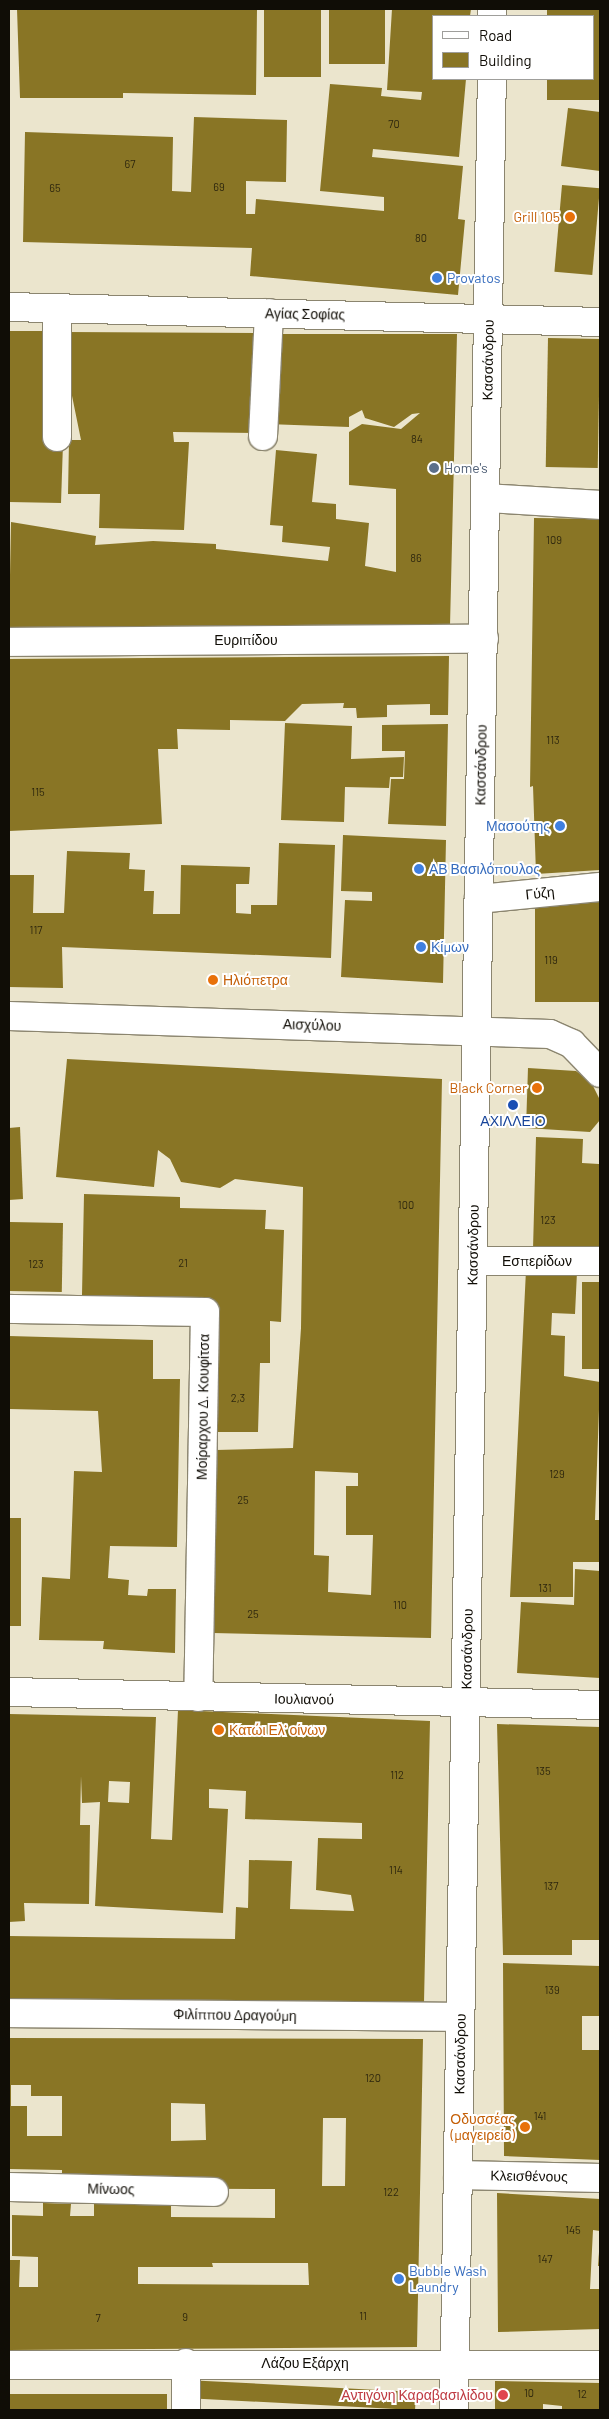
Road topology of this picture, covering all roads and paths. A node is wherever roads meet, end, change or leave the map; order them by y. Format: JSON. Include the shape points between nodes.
{"nodes":[{"id":1,"x":492,"y":80,"type":"edge"},
{"id":2,"x":9,"y":307,"type":"edge"},
{"id":3,"x":57,"y":308,"type":"junction"},
{"id":4,"x":269,"y":313,"type":"junction"},
{"id":5,"x":489,"y":318,"type":"junction"},
{"id":6,"x":600,"y":322,"type":"edge"},
{"id":7,"x":263,"y":436,"type":"dead end"},
{"id":8,"x":57,"y":437,"type":"dead end"},
{"id":9,"x":486,"y":498,"type":"junction"},
{"id":10,"x":600,"y":505,"type":"edge"},
{"id":11,"x":484,"y":639,"type":"junction"},
{"id":12,"x":9,"y":642,"type":"edge"},
{"id":13,"x":600,"y":887,"type":"edge"},
{"id":14,"x":479,"y":899,"type":"junction"},
{"id":15,"x":9,"y":1016,"type":"edge"},
{"id":16,"x":477,"y":1030,"type":"junction"},
{"id":17,"x":600,"y":1073,"type":"edge"},
{"id":18,"x":473,"y":1261,"type":"junction"},
{"id":19,"x":600,"y":1261,"type":"edge"},
{"id":20,"x":9,"y":1309,"type":"edge"},
{"id":21,"x":9,"y":1692,"type":"edge"},
{"id":22,"x":198,"y":1697,"type":"junction"},
{"id":23,"x":466,"y":1703,"type":"junction"},
{"id":24,"x":600,"y":1705,"type":"edge"},
{"id":25,"x":9,"y":2013,"type":"edge"},
{"id":26,"x":460,"y":2017,"type":"junction"},
{"id":27,"x":458,"y":2175,"type":"junction"},
{"id":28,"x":600,"y":2178,"type":"edge"},
{"id":29,"x":9,"y":2187,"type":"edge"},
{"id":30,"x":214,"y":2192,"type":"dead end"},
{"id":31,"x":186,"y":2363,"type":"junction"},
{"id":32,"x":455,"y":2363,"type":"junction"},
{"id":33,"x":9,"y":2365,"type":"edge"},
{"id":34,"x":600,"y":2365,"type":"edge"},
{"id":35,"x":186,"y":2410,"type":"edge"},
{"id":36,"x":454,"y":2410,"type":"edge"}],
"edges":[{"from":1,"to":5,"type":"street","name":"Κασσάνδρου"},
{"from":2,"to":3,"type":"street","name":"Αγίας Σοφίας"},
{"from":3,"to":4,"type":"street","name":"Αγίας Σοφίας"},
{"from":3,"to":8,"type":"street"},
{"from":4,"to":5,"type":"street","name":"Αγίας Σοφίας"},
{"from":4,"to":7,"type":"street"},
{"from":5,"to":6,"type":"street","name":"Αγίας Σοφίας"},
{"from":5,"to":9,"type":"street","name":"Κασσάνδρου"},
{"from":9,"to":10,"type":"street"},
{"from":9,"to":11,"type":"street","name":"Κασσάνδρου"},
{"from":11,"to":12,"type":"street","name":"Ευριπίδου"},
{"from":11,"to":14,"type":"street","name":"Κασσάνδρου"},
{"from":13,"to":14,"type":"street","name":"Γύζη"},
{"from":14,"to":16,"type":"street","name":"Κασσάνδρου"},
{"from":15,"to":16,"type":"street","name":"Αισχύλου"},
{"from":16,"to":17,"type":"street","name":"Αισχύλου","via":[[562,1037]]},
{"from":16,"to":18,"type":"street","name":"Κασσάνδρου"},
{"from":18,"to":19,"type":"street","name":"Εσπερίδων"},
{"from":18,"to":23,"type":"street","name":"Κασσάνδρου"},
{"from":20,"to":22,"type":"street","name":"Μοίραρχου Δ. Κουφίτσα","via":[[205,1312]]},
{"from":21,"to":22,"type":"street","name":"Ιουλιανού"},
{"from":22,"to":23,"type":"street","name":"Ιουλιανού"},
{"from":23,"to":24,"type":"street","name":"Ιουλιανού"},
{"from":23,"to":26,"type":"street","name":"Κασσάνδρου"},
{"from":25,"to":26,"type":"street","name":"Φιλίππου Δραγούμη"},
{"from":26,"to":27,"type":"street","name":"Κασσάνδρου"},
{"from":27,"to":28,"type":"street","name":"Κλεισθένους"},
{"from":27,"to":32,"type":"street","name":"Κασσάνδρου"},
{"from":29,"to":30,"type":"street","name":"Μίνωος"},
{"from":31,"to":32,"type":"street","name":"Λάζου Εξάρχη"},
{"from":31,"to":33,"type":"street","name":"Λάζου Εξάρχη"},
{"from":31,"to":35,"type":"street"},
{"from":32,"to":34,"type":"street","name":"Λάζου Εξάρχη"},
{"from":32,"to":36,"type":"street","name":"Κασσάνδρου"}]}
